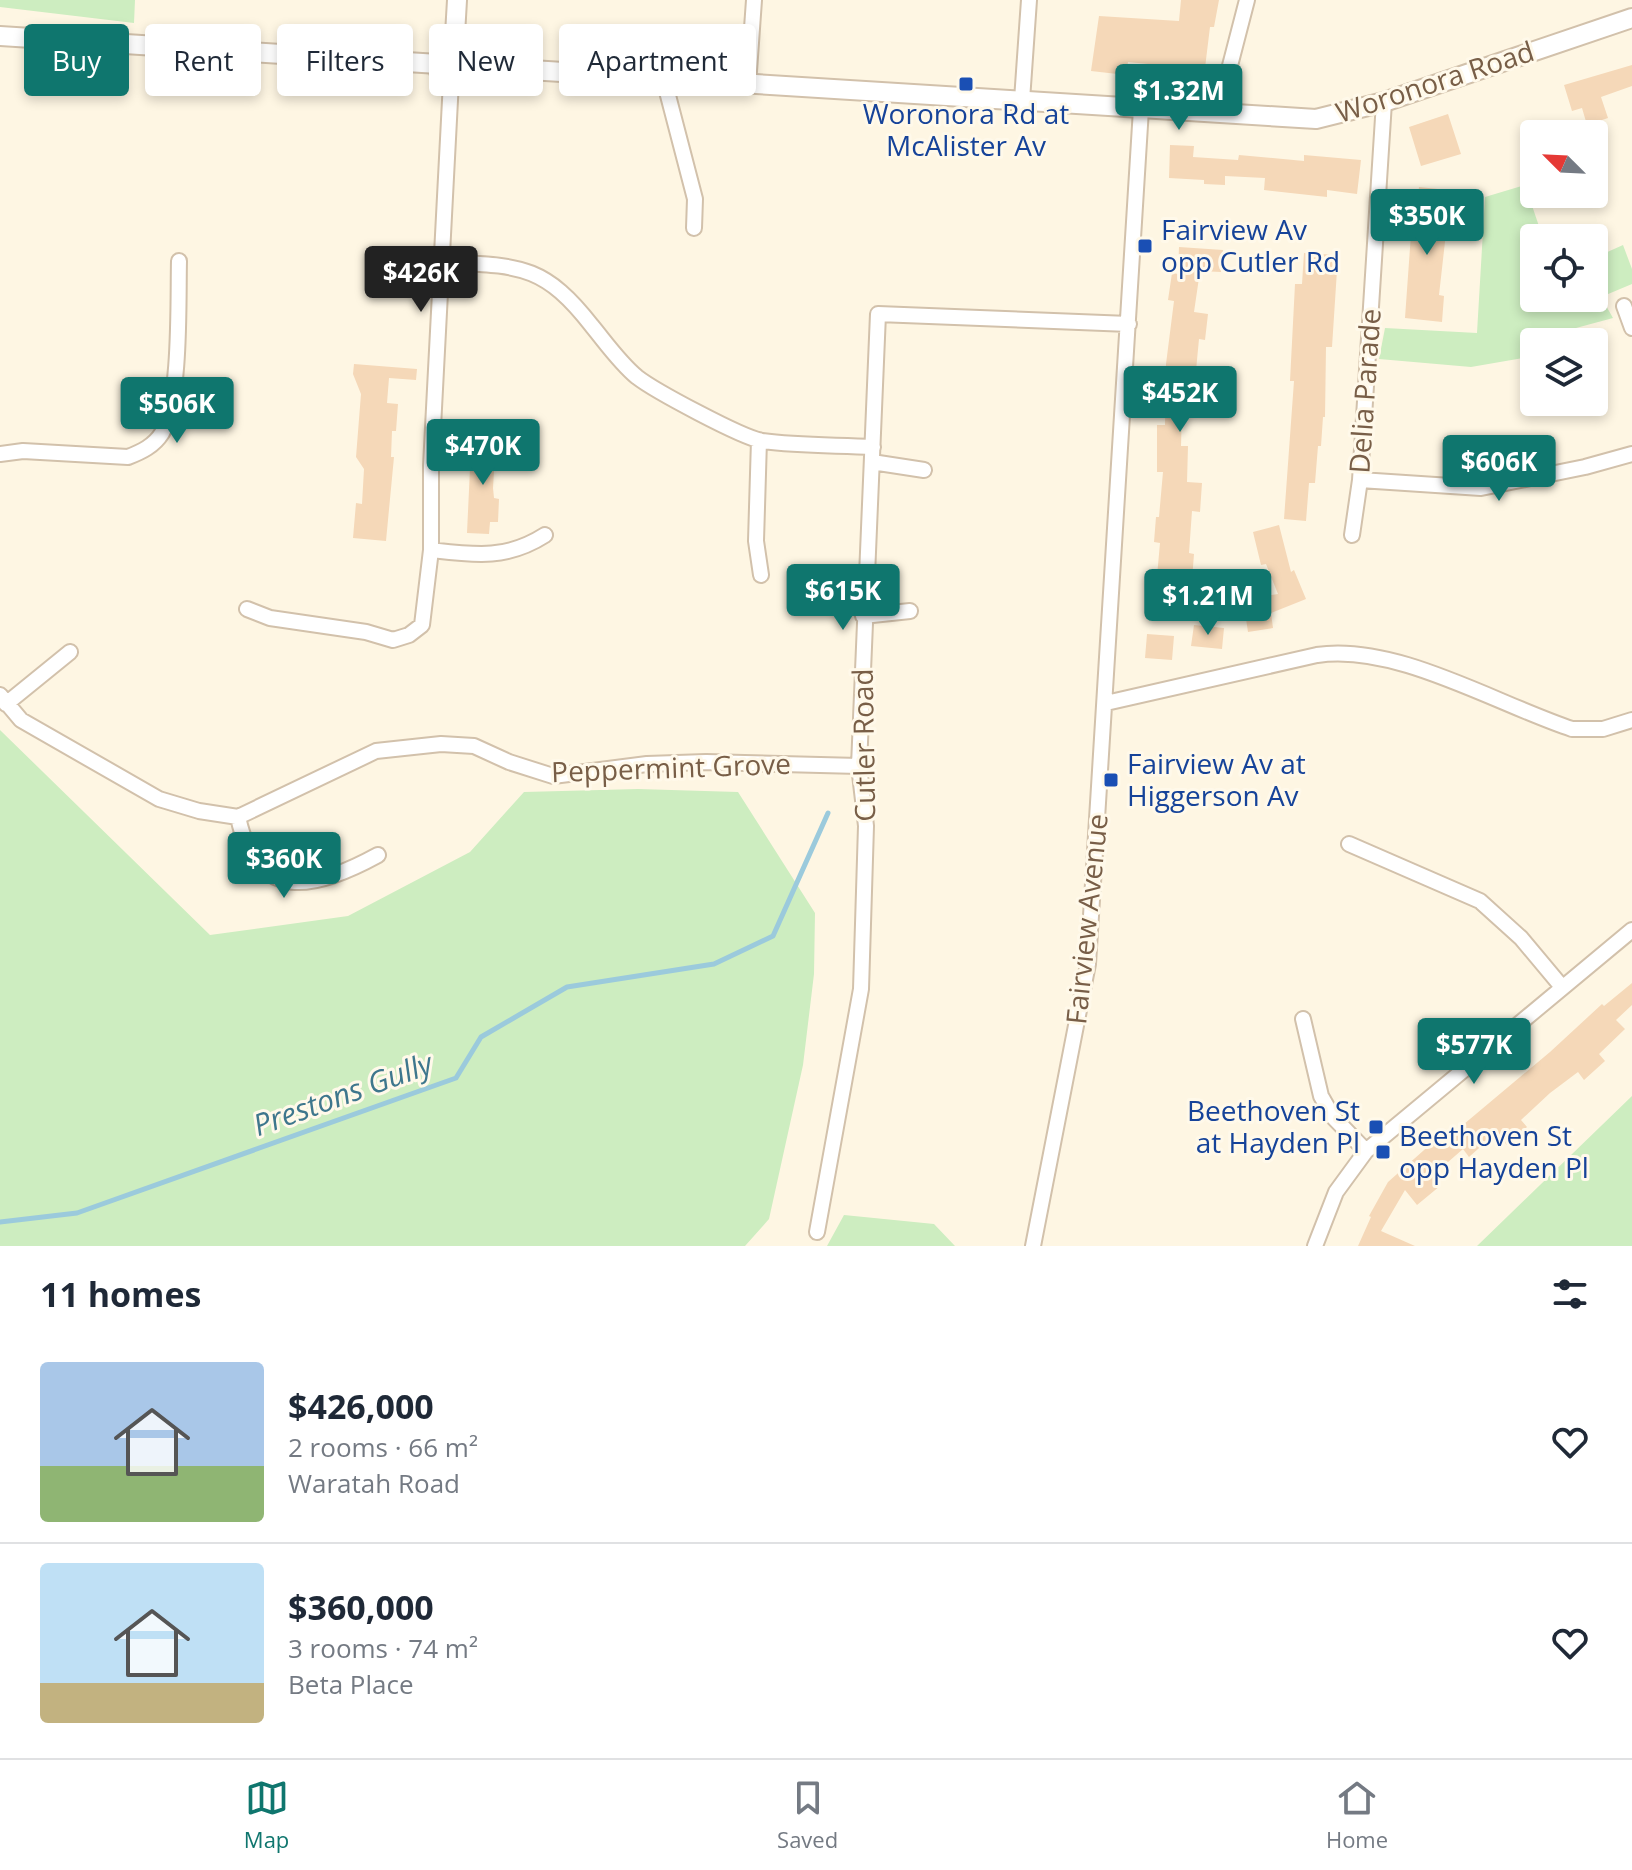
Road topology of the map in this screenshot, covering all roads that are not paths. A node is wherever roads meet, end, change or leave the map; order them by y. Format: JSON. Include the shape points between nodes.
{"nodes":[{"id":1,"x":457,"y":0,"type":"edge"},
{"id":2,"x":754,"y":0,"type":"edge"},
{"id":3,"x":1029,"y":0,"type":"edge"},
{"id":4,"x":1247,"y":0,"type":"edge"},
{"id":5,"x":1632,"y":18,"type":"edge"},
{"id":6,"x":458,"y":24,"type":"edge"},
{"id":7,"x":752,"y":24,"type":"edge"},
{"id":8,"x":0,"y":36,"type":"edge"},
{"id":9,"x":429,"y":63,"type":"edge"},
{"id":10,"x":756,"y":85,"type":"edge"},
{"id":11,"x":450,"y":96,"type":"edge"},
{"id":12,"x":668,"y":96,"type":"edge"},
{"id":13,"x":1022,"y":100,"type":"junction"},
{"id":14,"x":1384,"y":102,"type":"junction"},
{"id":15,"x":1141,"y":109,"type":"junction"},
{"id":16,"x":1218,"y":112,"type":"junction"},
{"id":17,"x":694,"y":228,"type":"dead end"},
{"id":18,"x":179,"y":261,"type":"dead end"},
{"id":19,"x":443,"y":262,"type":"junction"},
{"id":20,"x":1624,"y":306,"type":"dead end"},
{"id":21,"x":1129,"y":324,"type":"junction"},
{"id":22,"x":1632,"y":328,"type":"edge"},
{"id":23,"x":759,"y":440,"type":"junction"},
{"id":24,"x":0,"y":454,"type":"edge"},
{"id":25,"x":1632,"y":454,"type":"edge"},
{"id":26,"x":872,"y":455,"type":"junction"},
{"id":27,"x":924,"y":470,"type":"dead end"},
{"id":28,"x":1360,"y":480,"type":"junction"},
{"id":29,"x":545,"y":535,"type":"dead end"},
{"id":30,"x":1352,"y":535,"type":"dead end"},
{"id":31,"x":431,"y":550,"type":"junction"},
{"id":32,"x":761,"y":575,"type":"dead end"},
{"id":33,"x":247,"y":609,"type":"dead end"},
{"id":34,"x":910,"y":611,"type":"dead end"},
{"id":35,"x":863,"y":616,"type":"junction"},
{"id":36,"x":70,"y":652,"type":"dead end"},
{"id":37,"x":3,"y":699,"type":"edge"},
{"id":38,"x":1106,"y":703,"type":"junction"},
{"id":39,"x":1632,"y":720,"type":"edge"},
{"id":40,"x":859,"y":766,"type":"junction"},
{"id":41,"x":238,"y":817,"type":"junction"},
{"id":42,"x":1349,"y":844,"type":"dead end"},
{"id":43,"x":378,"y":855,"type":"dead end"},
{"id":44,"x":1632,"y":930,"type":"edge"},
{"id":45,"x":1562,"y":987,"type":"junction"},
{"id":46,"x":1303,"y":1019,"type":"dead end"},
{"id":47,"x":1366,"y":1151,"type":"junction"},
{"id":48,"x":817,"y":1232,"type":"dead end"},
{"id":49,"x":1033,"y":1246,"type":"edge"},
{"id":50,"x":1315,"y":1246,"type":"edge"}],
"edges":[{"from":1,"to":6,"type":"street"},
{"from":2,"to":7,"type":"street"},
{"from":3,"to":13,"type":"street"},
{"from":4,"to":16,"type":"street"},
{"from":5,"to":14,"type":"street","name":"Woronora Road"},
{"from":8,"to":9,"type":"street"},
{"from":10,"to":13,"type":"street","name":"Woronora Road"},
{"from":11,"to":19,"type":"street"},
{"from":12,"to":17,"type":"street","via":[[695,199]]},
{"from":13,"to":15,"type":"street","name":"Woronora Road"},
{"from":14,"to":16,"type":"street","name":"Woronora Road","via":[[1316,119]]},
{"from":14,"to":28,"type":"street","name":"Delia Parade"},
{"from":15,"to":16,"type":"street","name":"Woronora Road"},
{"from":15,"to":21,"type":"street","name":"Fairview Avenue"},
{"from":18,"to":24,"type":"street","via":[[177,359],[169,411],[154,442],[128,457]]},
{"from":19,"to":23,"type":"street","via":[[510,265],[548,280],[638,378]]},
{"from":19,"to":31,"type":"street"},
{"from":20,"to":22,"type":"street"},
{"from":21,"to":26,"type":"street","name":"Cutler Road","via":[[878,314]]},
{"from":21,"to":38,"type":"street","name":"Fairview Avenue"},
{"from":23,"to":26,"type":"street"},
{"from":23,"to":32,"type":"street","via":[[756,541]]},
{"from":25,"to":28,"type":"street","via":[[1481,488]]},
{"from":26,"to":27,"type":"street"},
{"from":26,"to":35,"type":"street","name":"Cutler Road"},
{"from":28,"to":30,"type":"street","name":"Delia Parade"},
{"from":29,"to":31,"type":"street","via":[[524,548],[480,556]]},
{"from":31,"to":33,"type":"street","via":[[422,625],[393,640],[270,618]]},
{"from":34,"to":35,"type":"street"},
{"from":35,"to":40,"type":"street","name":"Cutler Road"},
{"from":36,"to":37,"type":"street"},
{"from":37,"to":41,"type":"street","via":[[21,720],[159,799]]},
{"from":38,"to":39,"type":"street","via":[[1317,655],[1349,653],[1393,661],[1572,729],[1603,729]]},
{"from":38,"to":49,"type":"street","name":"Fairview Avenue","via":[[1086,975]]},
{"from":40,"to":41,"type":"street","name":"Peppermint Grove","via":[[677,763],[553,776],[474,746],[441,744],[376,751]]},
{"from":40,"to":48,"type":"street","name":"Cutler Road","via":[[866,826],[861,989]]},
{"from":41,"to":43,"type":"street","via":[[242,838],[256,862],[281,881],[314,883]]},
{"from":42,"to":45,"type":"street","via":[[1480,901],[1521,938]]},
{"from":44,"to":45,"type":"street"},
{"from":45,"to":47,"type":"street"},
{"from":46,"to":47,"type":"street","via":[[1321,1096],[1333,1117]]},
{"from":47,"to":50,"type":"street","via":[[1336,1192]]}]}
